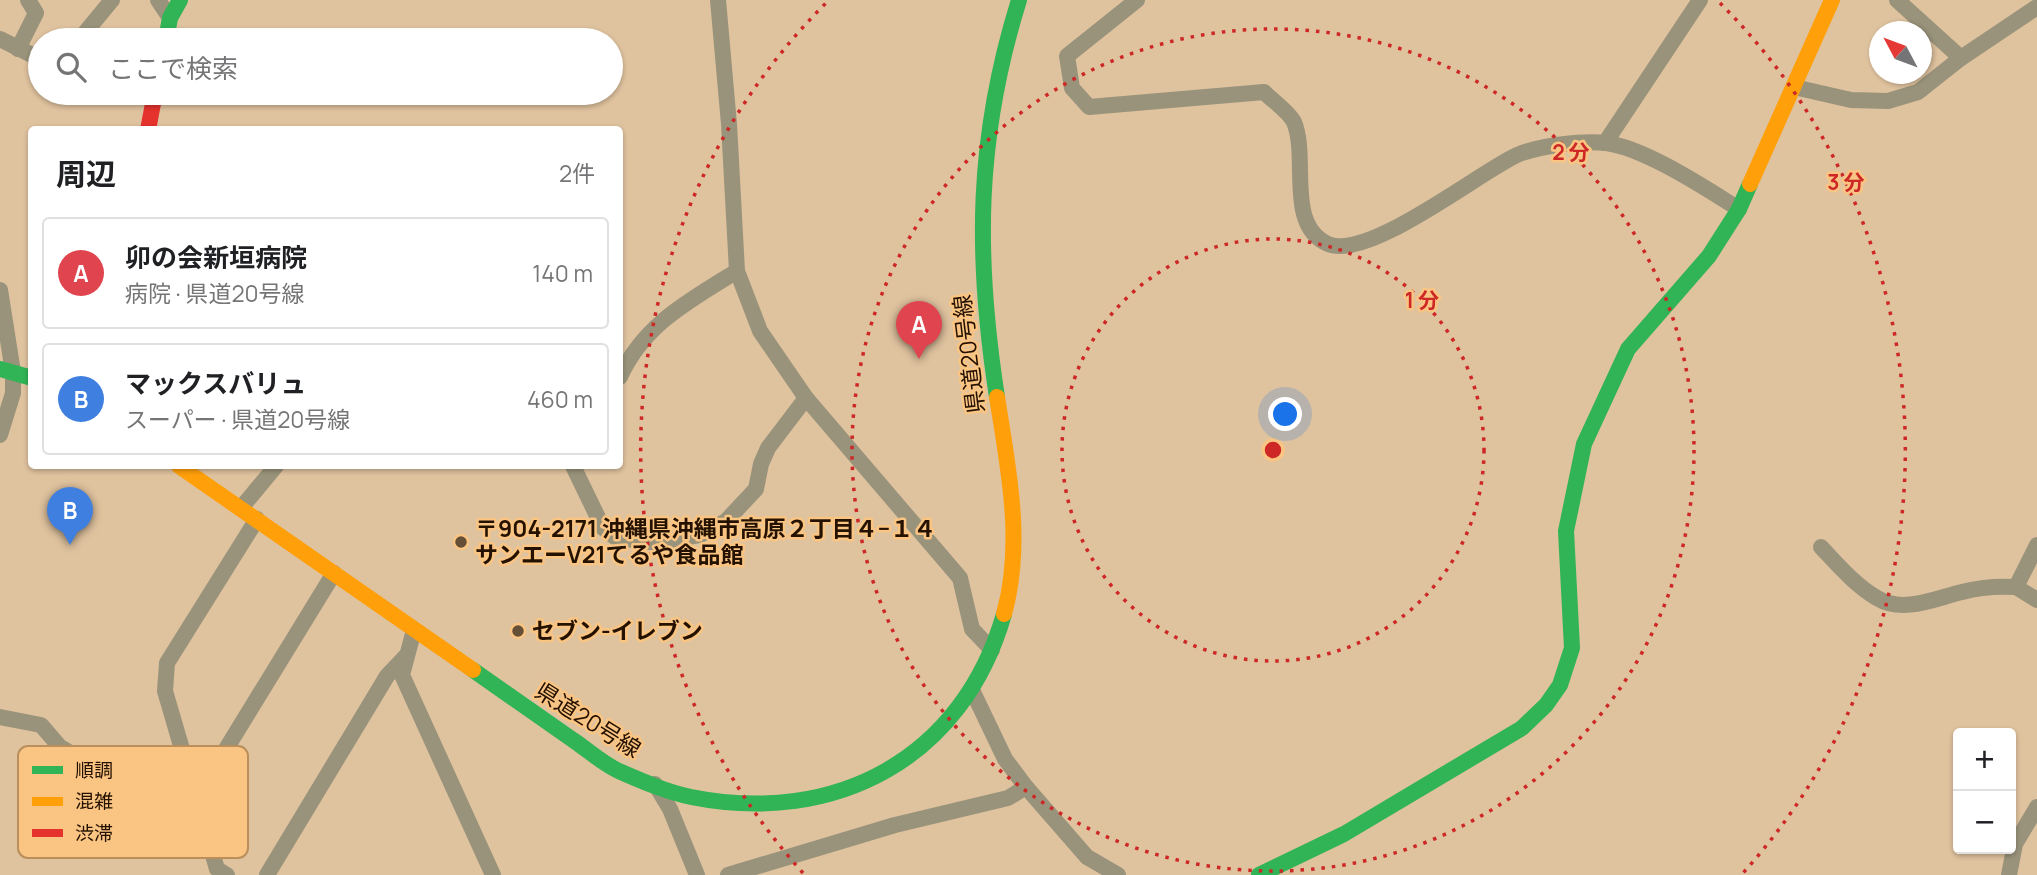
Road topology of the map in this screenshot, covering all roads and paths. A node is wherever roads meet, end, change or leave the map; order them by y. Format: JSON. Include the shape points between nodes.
{"nodes":[{"id":1,"x":28,"y":0,"type":"edge"},
{"id":2,"x":112,"y":0,"type":"edge"},
{"id":3,"x":158,"y":0,"type":"edge"},
{"id":4,"x":180,"y":0,"type":"edge"},
{"id":5,"x":718,"y":0,"type":"edge"},
{"id":6,"x":1019,"y":0,"type":"edge"},
{"id":7,"x":1137,"y":0,"type":"edge"},
{"id":8,"x":1700,"y":0,"type":"edge"},
{"id":9,"x":1832,"y":0,"type":"edge"},
{"id":10,"x":1897,"y":0,"type":"edge"},
{"id":11,"x":2037,"y":7,"type":"edge"},
{"id":12,"x":170,"y":19,"type":"junction"},
{"id":13,"x":28,"y":28,"type":"edge"},
{"id":14,"x":89,"y":28,"type":"edge"},
{"id":15,"x":168,"y":28,"type":"edge"},
{"id":16,"x":28,"y":29,"type":"edge"},
{"id":17,"x":0,"y":39,"type":"edge"},
{"id":18,"x":18,"y":48,"type":"junction"},
{"id":19,"x":28,"y":53,"type":"edge"},
{"id":20,"x":1962,"y":58,"type":"junction"},
{"id":21,"x":1794,"y":87,"type":"junction"},
{"id":22,"x":153,"y":105,"type":"edge"},
{"id":23,"x":149,"y":126,"type":"edge"},
{"id":24,"x":1605,"y":143,"type":"junction"},
{"id":25,"x":1739,"y":208,"type":"junction"},
{"id":26,"x":737,"y":271,"type":"junction"},
{"id":27,"x":0,"y":290,"type":"edge"},
{"id":28,"x":7,"y":370,"type":"edge"},
{"id":29,"x":623,"y":370,"type":"edge"},
{"id":30,"x":28,"y":377,"type":"edge"},
{"id":31,"x":806,"y":398,"type":"junction"},
{"id":32,"x":0,"y":435,"type":"edge"},
{"id":33,"x":183,"y":469,"type":"edge"},
{"id":34,"x":274,"y":469,"type":"edge"},
{"id":35,"x":574,"y":469,"type":"edge"},
{"id":36,"x":241,"y":508,"type":"junction"},
{"id":37,"x":257,"y":519,"type":"junction"},
{"id":38,"x":2037,"y":545,"type":"edge"},
{"id":39,"x":1821,"y":547,"type":"dead end"},
{"id":40,"x":334,"y":573,"type":"junction"},
{"id":41,"x":2016,"y":587,"type":"junction"},
{"id":42,"x":2037,"y":600,"type":"edge"},
{"id":43,"x":414,"y":630,"type":"junction"},
{"id":44,"x":992,"y":650,"type":"junction"},
{"id":45,"x":405,"y":657,"type":"junction"},
{"id":46,"x":972,"y":690,"type":"junction"},
{"id":47,"x":0,"y":717,"type":"edge"},
{"id":48,"x":59,"y":746,"type":"edge"},
{"id":49,"x":181,"y":746,"type":"edge"},
{"id":50,"x":223,"y":746,"type":"edge"},
{"id":51,"x":655,"y":785,"type":"junction"},
{"id":52,"x":1026,"y":787,"type":"junction"},
{"id":53,"x":2037,"y":807,"type":"edge"},
{"id":54,"x":215,"y":858,"type":"edge"},
{"id":55,"x":227,"y":875,"type":"edge"},
{"id":56,"x":267,"y":875,"type":"edge"},
{"id":57,"x":493,"y":875,"type":"edge"},
{"id":58,"x":697,"y":875,"type":"edge"},
{"id":59,"x":728,"y":875,"type":"edge"},
{"id":60,"x":1118,"y":875,"type":"edge"},
{"id":61,"x":1259,"y":875,"type":"edge"},
{"id":62,"x":2009,"y":875,"type":"edge"}],
"edges":[{"from":1,"to":13,"type":"street","via":[[36,13]]},
{"from":2,"to":14,"type":"street"},
{"from":3,"to":12,"type":"street"},
{"from":4,"to":12,"type":"main road"},
{"from":5,"to":26,"type":"street"},
{"from":6,"to":44,"type":"main road","name":"県道20号線","via":[[990,103],[981,180],[983,282],[1014,523],[1007,603]]},
{"from":7,"to":24,"type":"street","via":[[1066,56],[1072,88],[1089,107],[1264,92],[1293,120],[1301,152],[1299,195],[1311,231],[1329,244],[1360,244],[1420,215],[1519,155],[1542,147]]},
{"from":8,"to":24,"type":"street"},
{"from":9,"to":21,"type":"main road"},
{"from":10,"to":20,"type":"street"},
{"from":11,"to":20,"type":"street"},
{"from":12,"to":15,"type":"main road"},
{"from":16,"to":18,"type":"street"},
{"from":17,"to":18,"type":"street"},
{"from":18,"to":19,"type":"street"},
{"from":20,"to":21,"type":"street","via":[[1918,92],[1888,101],[1851,100]]},
{"from":21,"to":25,"type":"main road"},
{"from":22,"to":23,"type":"main road"},
{"from":24,"to":25,"type":"street","via":[[1631,150]]},
{"from":25,"to":61,"type":"main road","via":[[1709,256],[1628,349],[1584,444],[1566,531],[1572,648],[1560,685],[1546,705],[1522,728],[1344,834]]},
{"from":26,"to":29,"type":"street","via":[[654,326]]},
{"from":26,"to":31,"type":"street","via":[[760,331]]},
{"from":27,"to":28,"type":"street"},
{"from":28,"to":30,"type":"main road"},
{"from":28,"to":32,"type":"street","via":[[13,393]]},
{"from":31,"to":35,"type":"street","via":[[768,448],[756,489],[726,521],[700,535],[659,542],[616,538],[603,527]]},
{"from":31,"to":44,"type":"street","via":[[960,578],[972,629]]},
{"from":33,"to":36,"type":"main road","name":"県道20号線"},
{"from":34,"to":36,"type":"street"},
{"from":36,"to":37,"type":"main road","name":"県道20号線"},
{"from":37,"to":40,"type":"main road","name":"県道20号線"},
{"from":37,"to":49,"type":"street","via":[[167,663],[165,691]]},
{"from":38,"to":41,"type":"street"},
{"from":39,"to":41,"type":"street","via":[[1880,600],[1920,605],[1961,592]]},
{"from":40,"to":43,"type":"main road","name":"県道20号線"},
{"from":40,"to":50,"type":"street"},
{"from":41,"to":42,"type":"street"},
{"from":43,"to":45,"type":"street"},
{"from":43,"to":51,"type":"main road","name":"県道20号線","via":[[574,743],[618,771]]},
{"from":44,"to":46,"type":"main road","name":"県道20号線"},
{"from":45,"to":56,"type":"street","via":[[387,676]]},
{"from":45,"to":57,"type":"street","via":[[402,675]]},
{"from":46,"to":51,"type":"main road","name":"県道20号線","via":[[952,716],[906,759],[880,775],[822,798],[744,803],[687,796]]},
{"from":46,"to":52,"type":"street","via":[[1005,759]]},
{"from":47,"to":48,"type":"street","via":[[41,725]]},
{"from":51,"to":58,"type":"street"},
{"from":52,"to":59,"type":"street","via":[[1008,799],[895,825]]},
{"from":52,"to":60,"type":"street","via":[[1087,857]]},
{"from":53,"to":62,"type":"street","via":[[2015,844]]},
{"from":54,"to":55,"type":"street","via":[[218,869]]}]}
